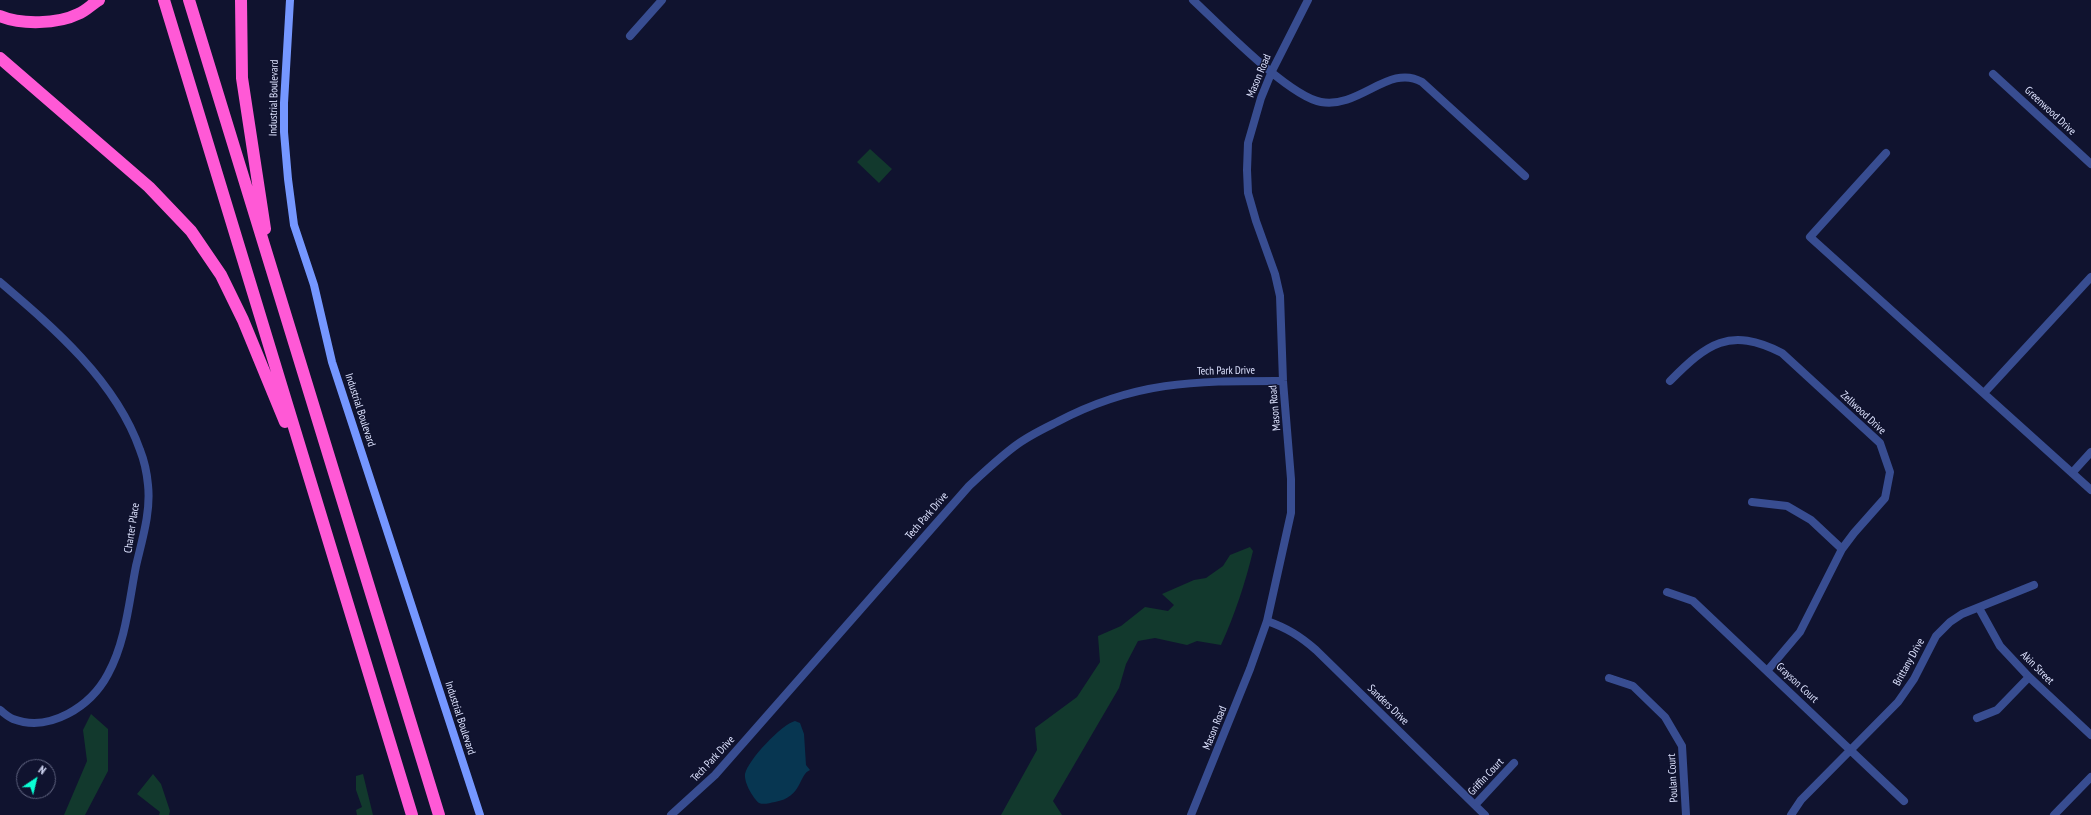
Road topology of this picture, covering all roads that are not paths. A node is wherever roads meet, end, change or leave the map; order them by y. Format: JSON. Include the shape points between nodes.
{"nodes":[{"id":1,"x":99,"y":0,"type":"edge"},
{"id":2,"x":164,"y":0,"type":"edge"},
{"id":3,"x":189,"y":0,"type":"edge"},
{"id":4,"x":241,"y":0,"type":"edge"},
{"id":5,"x":290,"y":0,"type":"edge"},
{"id":6,"x":662,"y":0,"type":"edge"},
{"id":7,"x":1193,"y":0,"type":"edge"},
{"id":8,"x":1308,"y":0,"type":"edge"},
{"id":9,"x":0,"y":16,"type":"edge"},
{"id":10,"x":630,"y":36,"type":"dead end"},
{"id":11,"x":0,"y":58,"type":"edge"},
{"id":12,"x":1272,"y":71,"type":"junction"},
{"id":13,"x":1994,"y":74,"type":"dead end"},
{"id":14,"x":1886,"y":153,"type":"dead end"},
{"id":15,"x":2091,"y":164,"type":"edge"},
{"id":16,"x":1525,"y":176,"type":"dead end"},
{"id":17,"x":271,"y":272,"type":"junction"},
{"id":18,"x":2091,"y":277,"type":"edge"},
{"id":19,"x":0,"y":282,"type":"edge"},
{"id":20,"x":1283,"y":381,"type":"junction"},
{"id":21,"x":1670,"y":382,"type":"dead end"},
{"id":22,"x":1984,"y":394,"type":"junction"},
{"id":23,"x":2091,"y":452,"type":"edge"},
{"id":24,"x":2072,"y":473,"type":"junction"},
{"id":25,"x":312,"y":488,"type":"junction"},
{"id":26,"x":2091,"y":490,"type":"edge"},
{"id":27,"x":1752,"y":502,"type":"dead end"},
{"id":28,"x":1842,"y":549,"type":"junction"},
{"id":29,"x":2034,"y":585,"type":"dead end"},
{"id":30,"x":1667,"y":592,"type":"dead end"},
{"id":31,"x":1979,"y":608,"type":"junction"},
{"id":32,"x":1267,"y":621,"type":"junction"},
{"id":33,"x":1767,"y":671,"type":"junction"},
{"id":34,"x":2029,"y":677,"type":"junction"},
{"id":35,"x":1610,"y":678,"type":"dead end"},
{"id":36,"x":0,"y":710,"type":"edge"},
{"id":37,"x":1977,"y":718,"type":"dead end"},
{"id":38,"x":2091,"y":735,"type":"edge"},
{"id":39,"x":1852,"y":750,"type":"junction"},
{"id":40,"x":1514,"y":763,"type":"dead end"},
{"id":41,"x":2091,"y":776,"type":"edge"},
{"id":42,"x":1904,"y":801,"type":"dead end"},
{"id":43,"x":1474,"y":805,"type":"junction"},
{"id":44,"x":412,"y":815,"type":"edge"},
{"id":45,"x":439,"y":815,"type":"edge"},
{"id":46,"x":480,"y":815,"type":"edge"},
{"id":47,"x":671,"y":815,"type":"edge"},
{"id":48,"x":1192,"y":815,"type":"edge"},
{"id":49,"x":1485,"y":815,"type":"edge"},
{"id":50,"x":1686,"y":815,"type":"edge"},
{"id":51,"x":1791,"y":815,"type":"edge"},
{"id":52,"x":2054,"y":815,"type":"edge"}],
"edges":[{"from":1,"to":9,"type":"highway","via":[[79,14],[49,22],[8,19]]},
{"from":2,"to":25,"type":"highway"},
{"from":3,"to":17,"type":"highway"},
{"from":4,"to":17,"type":"highway","via":[[242,78]]},
{"from":5,"to":46,"type":"street","name":"Industrial Boulevard","via":[[284,132],[294,225],[314,285],[332,362]]},
{"from":6,"to":10,"type":"street"},
{"from":7,"to":12,"type":"street"},
{"from":8,"to":12,"type":"street","name":"Mason Road"},
{"from":11,"to":25,"type":"highway","via":[[149,187],[190,231],[221,275],[243,320]]},
{"from":12,"to":16,"type":"street","via":[[1304,95],[1320,102],[1334,104],[1355,98],[1391,79],[1414,78],[1422,82]]},
{"from":12,"to":20,"type":"street","name":"Mason Road","via":[[1252,124],[1247,170],[1248,193],[1280,296]]},
{"from":13,"to":15,"type":"street","name":"Greenwood Drive"},
{"from":14,"to":22,"type":"street","via":[[1810,237]]},
{"from":17,"to":45,"type":"highway"},
{"from":18,"to":22,"type":"street"},
{"from":19,"to":36,"type":"street","name":"Charter Place","via":[[55,331],[91,370],[122,411],[141,450],[148,485],[147,514],[121,643],[108,674],[91,697],[71,712],[44,723],[12,719]]},
{"from":20,"to":32,"type":"street","name":"Mason Road","via":[[1291,479],[1291,513]]},
{"from":20,"to":47,"type":"street","name":"Tech Park Drive","via":[[1185,383],[1137,391],[1100,401],[1073,413],[1015,446],[969,486],[715,775]]},
{"from":21,"to":28,"type":"street","name":"Zellwood Drive","via":[[1709,347],[1735,340],[1764,344],[1782,353],[1880,443],[1890,472],[1885,498]]},
{"from":22,"to":24,"type":"street"},
{"from":23,"to":24,"type":"street"},
{"from":24,"to":26,"type":"street"},
{"from":25,"to":44,"type":"highway"},
{"from":27,"to":28,"type":"street","via":[[1787,506],[1811,520]]},
{"from":28,"to":33,"type":"street","name":"Zellwood Drive","via":[[1800,632]]},
{"from":29,"to":31,"type":"street","name":"Brittany Drive"},
{"from":30,"to":33,"type":"street","name":"Grayson Court","via":[[1693,601]]},
{"from":31,"to":34,"type":"street","name":"Akin Street","via":[[2000,646]]},
{"from":31,"to":39,"type":"street","name":"Brittany Drive","via":[[1962,614],[1936,636],[1907,691]]},
{"from":32,"to":43,"type":"street","name":"Sanders Drive","via":[[1296,633],[1316,650]]},
{"from":32,"to":48,"type":"street","name":"Mason Road"},
{"from":33,"to":39,"type":"street","name":"Grayson Court"},
{"from":34,"to":37,"type":"street","via":[[1997,710]]},
{"from":34,"to":38,"type":"street","name":"Akin Street"},
{"from":35,"to":50,"type":"street","name":"Poulan Court","via":[[1633,686],[1666,717],[1682,746]]},
{"from":39,"to":42,"type":"street","name":"Grayson Court"},
{"from":39,"to":51,"type":"street","name":"Brittany Drive","via":[[1801,800]]},
{"from":40,"to":43,"type":"street","name":"Griffin Court"},
{"from":41,"to":52,"type":"street"},
{"from":43,"to":49,"type":"street","name":"Sanders Drive"}]}
